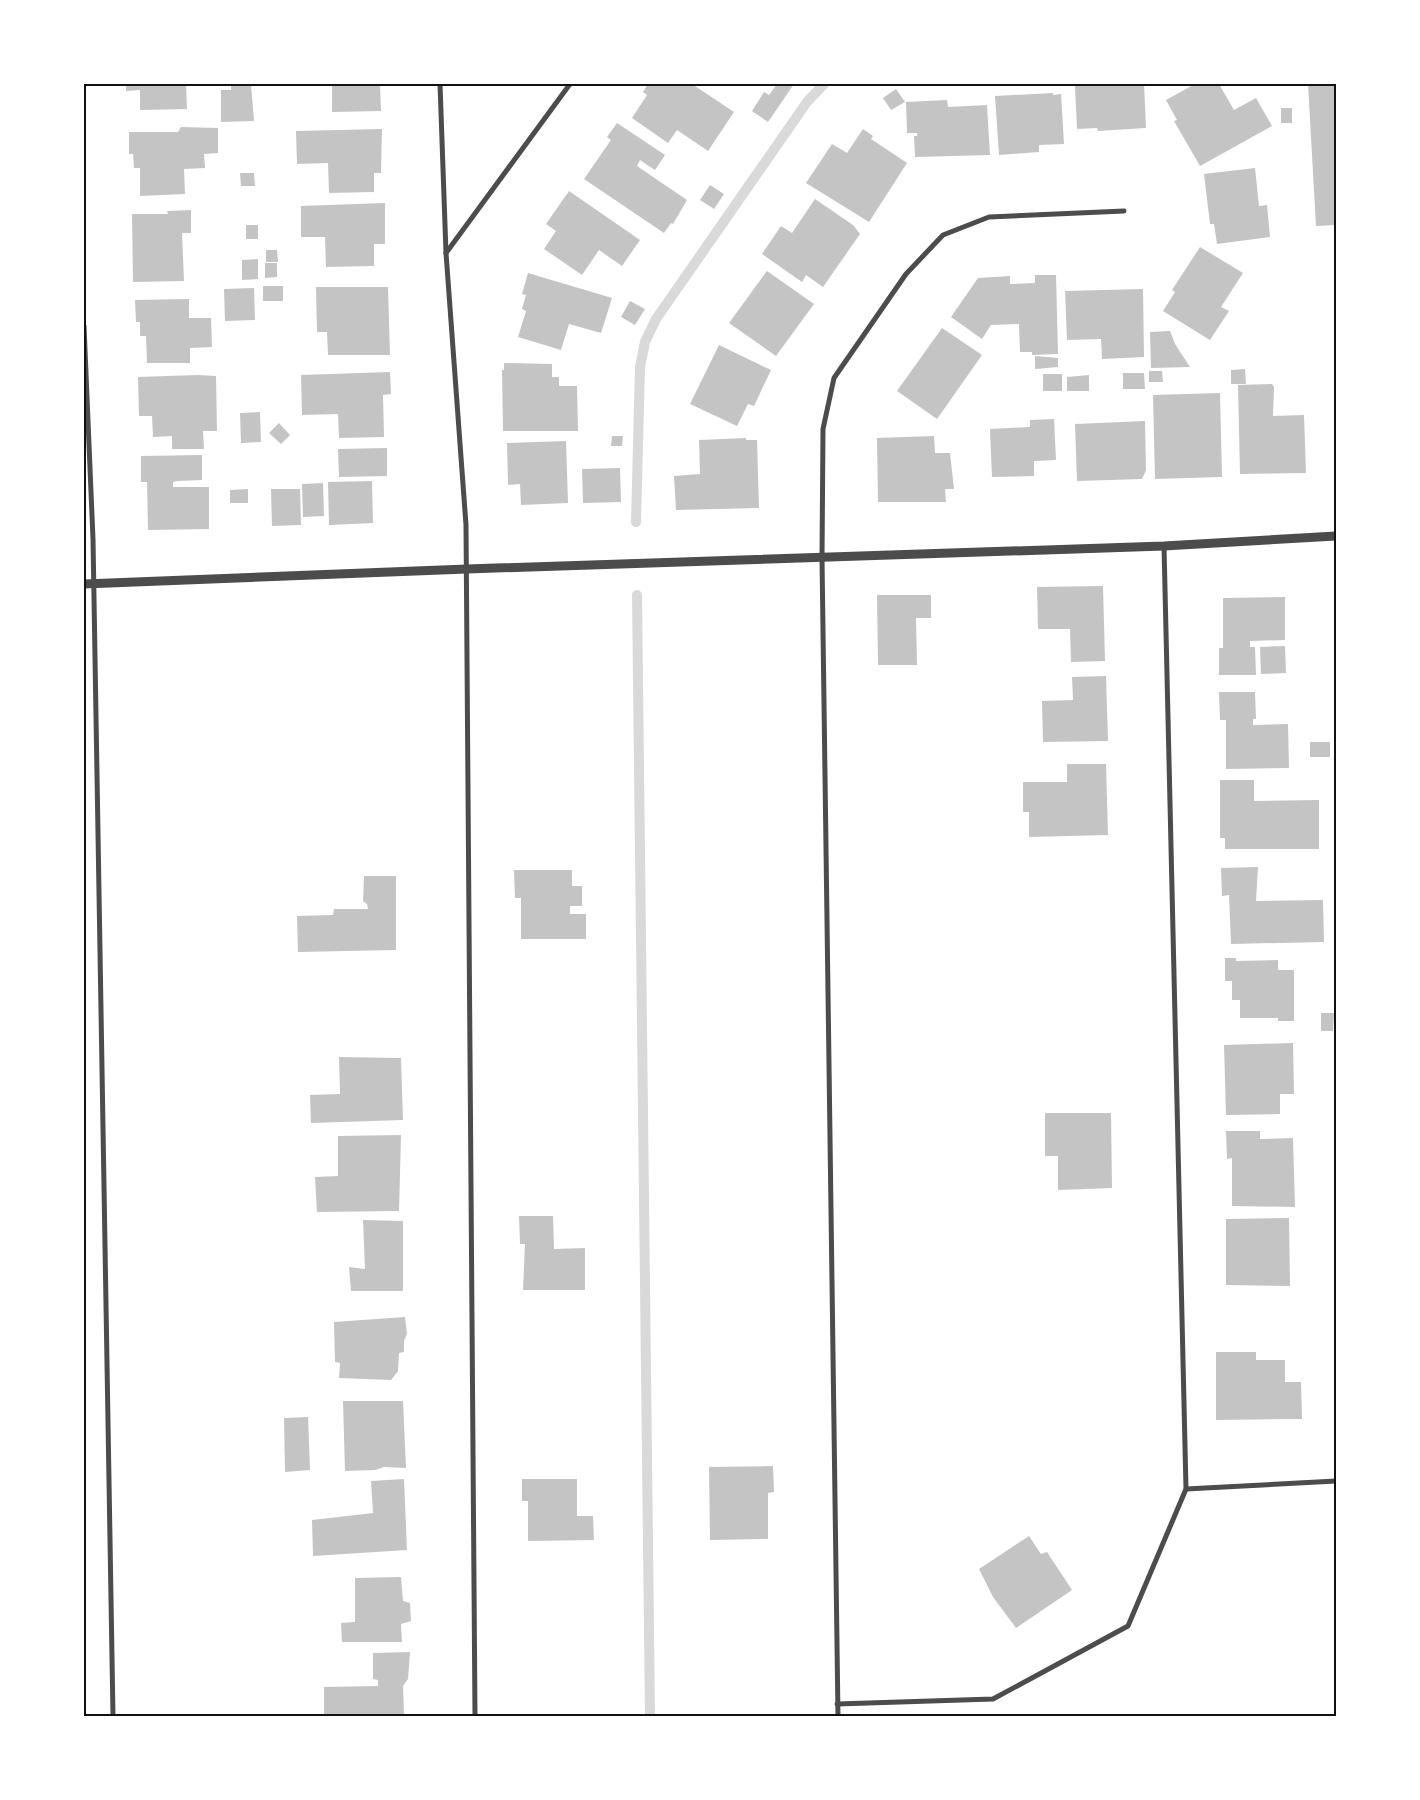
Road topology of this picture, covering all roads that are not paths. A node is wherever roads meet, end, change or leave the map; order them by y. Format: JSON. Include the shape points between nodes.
{"nodes":[{"id":1,"x":440,"y":84,"type":"edge"},
{"id":2,"x":570,"y":84,"type":"edge"},
{"id":3,"x":1124,"y":211,"type":"dead end"},
{"id":4,"x":446,"y":253,"type":"junction"},
{"id":5,"x":84,"y":326,"type":"edge"},
{"id":6,"x":1336,"y":536,"type":"edge"},
{"id":7,"x":1164,"y":546,"type":"junction"},
{"id":8,"x":822,"y":558,"type":"junction"},
{"id":9,"x":467,"y":569,"type":"junction"},
{"id":10,"x":89,"y":584,"type":"edge"},
{"id":11,"x":1336,"y":1481,"type":"edge"},
{"id":12,"x":1186,"y":1489,"type":"junction"},
{"id":13,"x":837,"y":1704,"type":"junction"},
{"id":14,"x":113,"y":1716,"type":"edge"},
{"id":15,"x":475,"y":1716,"type":"edge"},
{"id":16,"x":838,"y":1716,"type":"edge"}],
"edges":[{"from":1,"to":4,"type":"street"},
{"from":2,"to":4,"type":"street"},
{"from":3,"to":8,"type":"street","via":[[989,217],[943,236],[906,274],[834,378],[823,429]]},
{"from":4,"to":9,"type":"street","via":[[466,515]]},
{"from":5,"to":10,"type":"street"},
{"from":6,"to":7,"type":"street"},
{"from":7,"to":8,"type":"street"},
{"from":7,"to":12,"type":"street"},
{"from":8,"to":9,"type":"street"},
{"from":8,"to":13,"type":"street"},
{"from":9,"to":10,"type":"street"},
{"from":9,"to":15,"type":"street"},
{"from":10,"to":14,"type":"street"},
{"from":11,"to":12,"type":"street"},
{"from":12,"to":13,"type":"street","via":[[1128,1626],[993,1699]]},
{"from":13,"to":16,"type":"street"}]}
